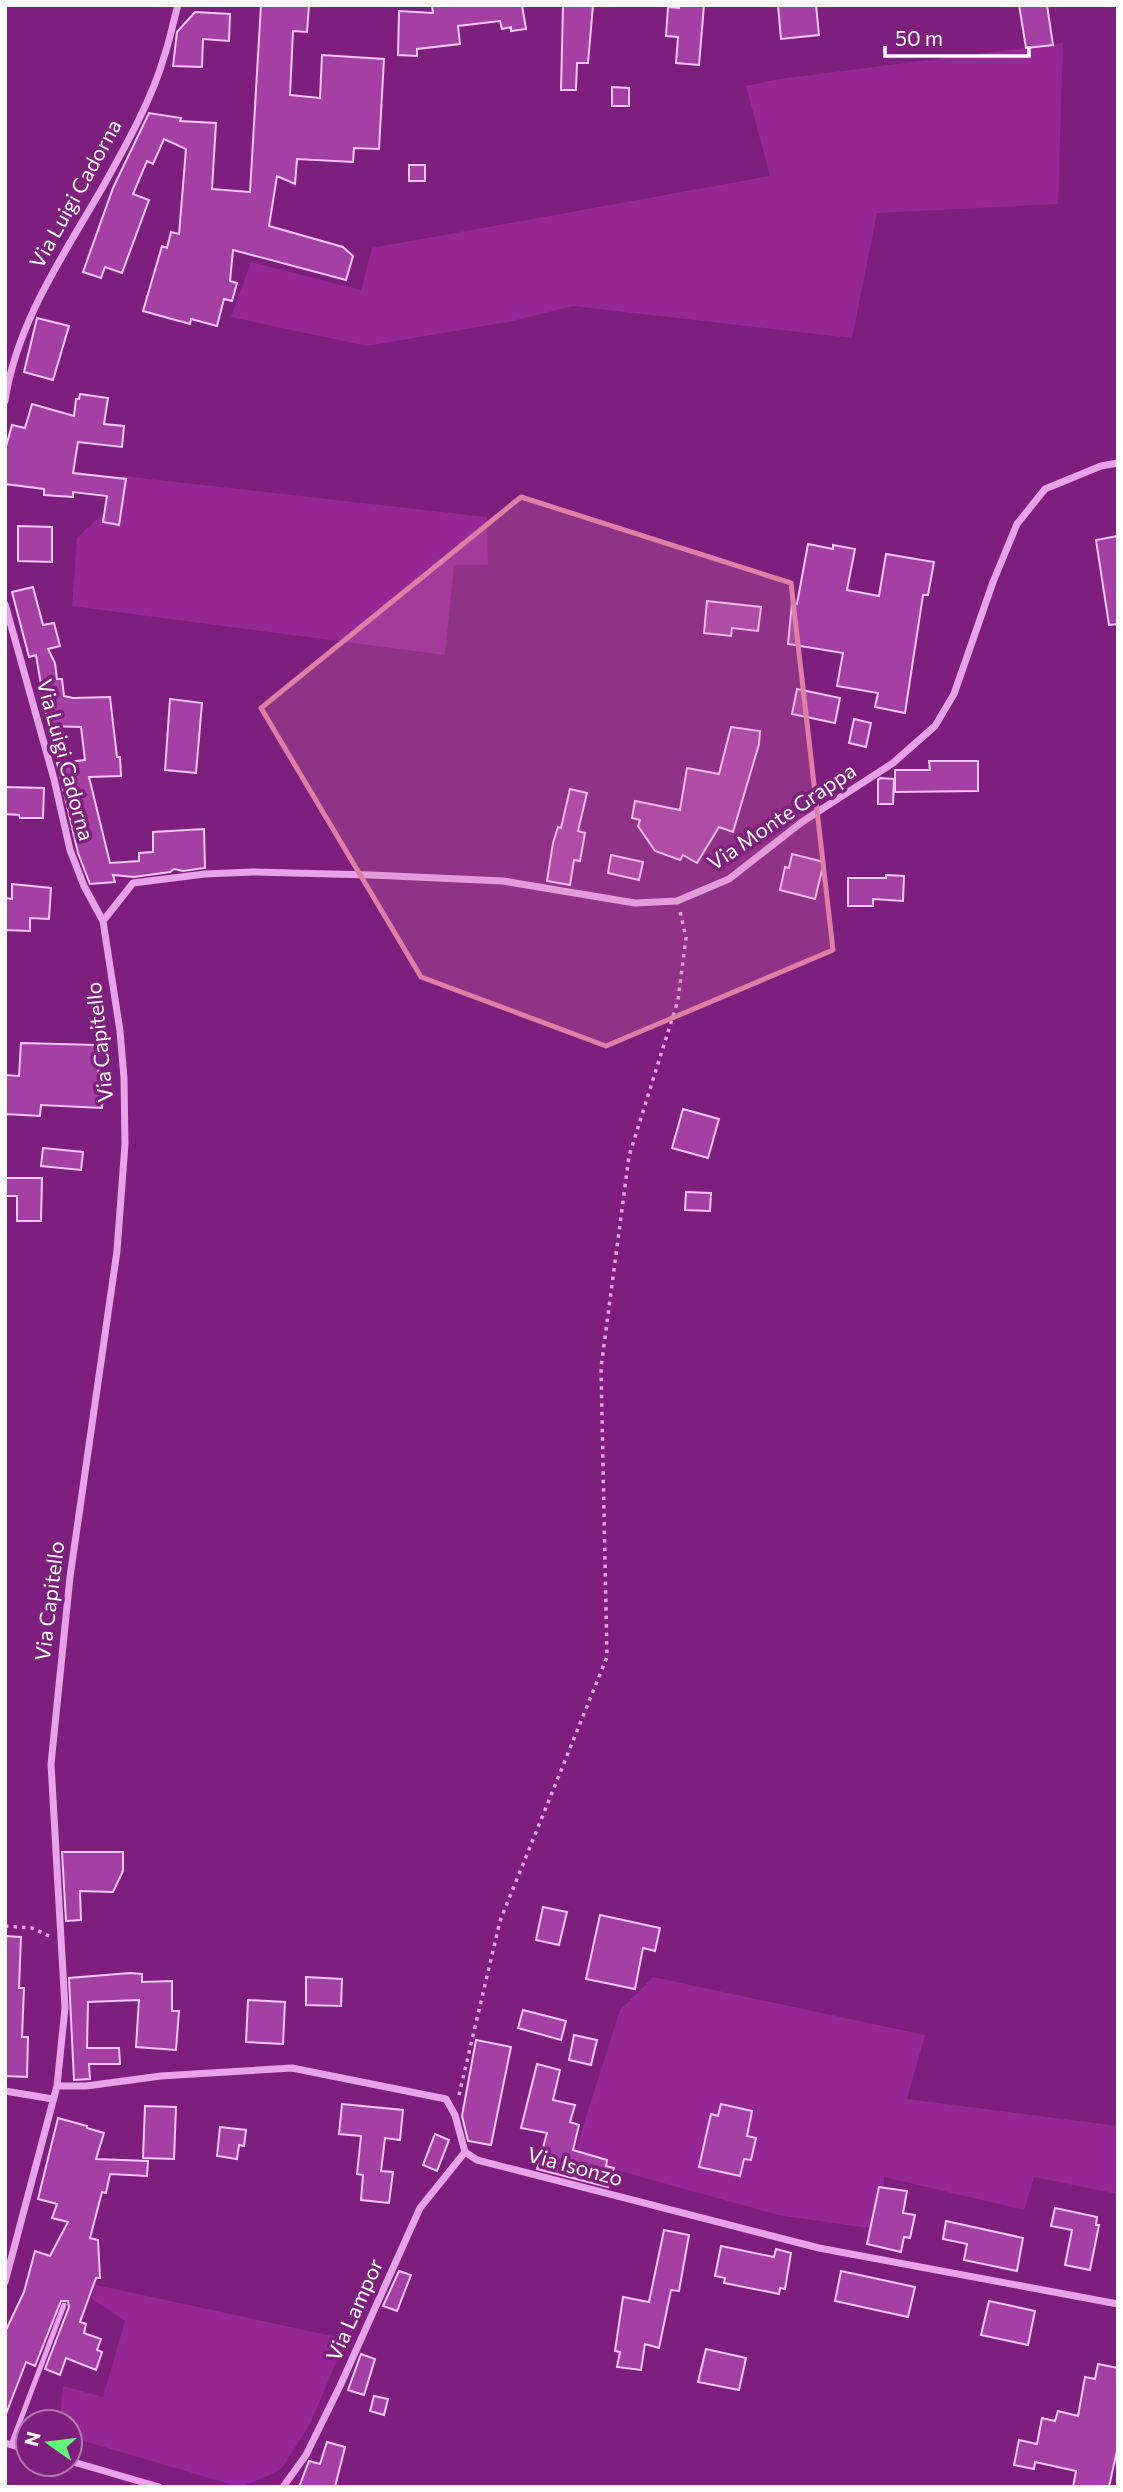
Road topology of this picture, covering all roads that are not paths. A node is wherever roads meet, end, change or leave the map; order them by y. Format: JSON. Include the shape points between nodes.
{"nodes":[{"id":1,"x":178,"y":5,"type":"edge"},
{"id":2,"x":5,"y":401,"type":"edge"},
{"id":3,"x":1118,"y":463,"type":"edge"},
{"id":4,"x":5,"y":604,"type":"edge"},
{"id":5,"x":103,"y":921,"type":"junction"},
{"id":6,"x":57,"y":2086,"type":"junction"},
{"id":7,"x":5,"y":2091,"type":"edge"},
{"id":8,"x":53,"y":2099,"type":"junction"},
{"id":9,"x":465,"y":2152,"type":"junction"},
{"id":10,"x":5,"y":2282,"type":"edge"},
{"id":11,"x":1118,"y":2304,"type":"edge"},
{"id":12,"x":64,"y":2305,"type":"dead end"},
{"id":13,"x":8,"y":2444,"type":"edge"},
{"id":14,"x":84,"y":2466,"type":"edge"},
{"id":15,"x":159,"y":2487,"type":"edge"},
{"id":16,"x":283,"y":2487,"type":"edge"}],
"edges":[{"from":1,"to":2,"type":"street","name":"Via Luigi Cadorna","via":[[149,94],[24,332]]},
{"from":3,"to":5,"type":"street","name":"Via Monte Grappa","via":[[1045,489],[1017,524],[954,694],[935,726],[893,764],[802,822],[729,879],[677,901],[635,903],[503,881],[205,874],[132,883]]},
{"from":4,"to":5,"type":"street","name":"Via Luigi Cadorna","via":[[70,850]]},
{"from":5,"to":6,"type":"street","name":"Via Capitello","via":[[120,1031],[125,1144],[117,1251],[70,1577],[52,1751],[65,2008]]},
{"from":6,"to":8,"type":"street","name":"Via Capitello"},
{"from":6,"to":9,"type":"street","via":[[292,2068],[446,2099]]},
{"from":7,"to":8,"type":"street"},
{"from":8,"to":10,"type":"street","name":"Via Capitello"},
{"from":9,"to":11,"type":"street","name":"Via Isonzo","via":[[477,2160],[819,2248]]},
{"from":9,"to":16,"type":"street","name":"Via Lampor","via":[[420,2208],[335,2398],[306,2455]]},
{"from":12,"to":13,"type":"lane"},
{"from":14,"to":15,"type":"street"}]}
